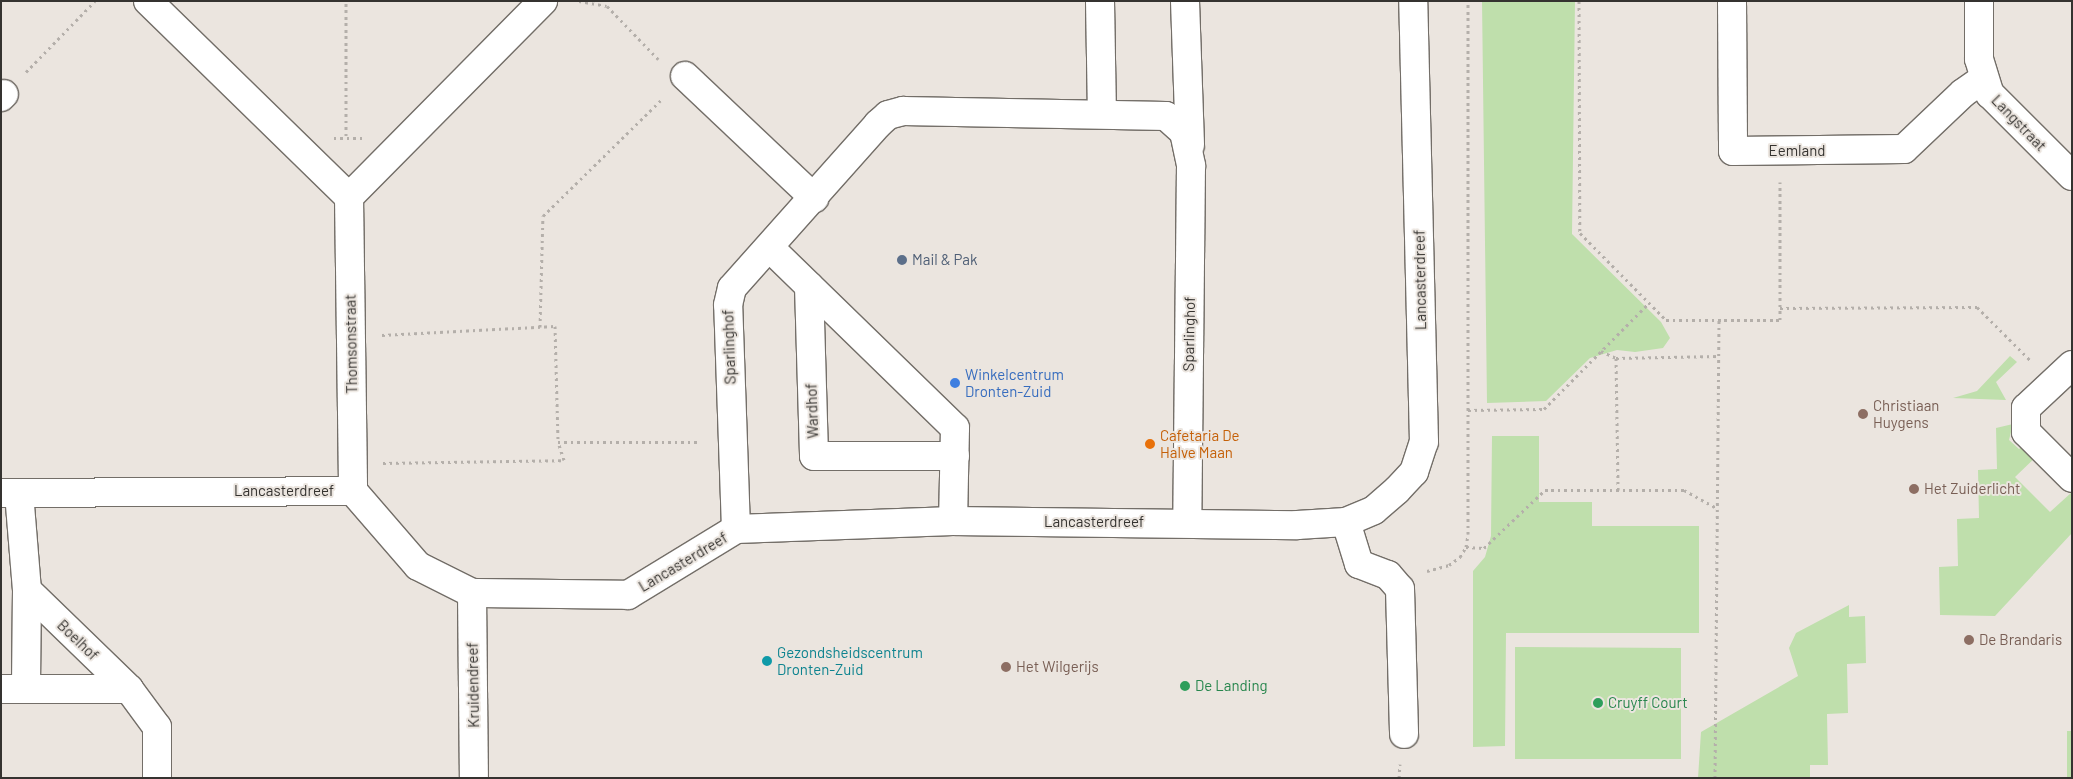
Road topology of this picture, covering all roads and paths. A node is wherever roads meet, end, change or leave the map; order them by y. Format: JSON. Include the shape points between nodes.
{"nodes":[{"id":1,"x":95,"y":1,"type":"edge"},
{"id":2,"x":148,"y":1,"type":"edge"},
{"id":3,"x":346,"y":1,"type":"edge"},
{"id":4,"x":543,"y":1,"type":"edge"},
{"id":5,"x":579,"y":1,"type":"edge"},
{"id":6,"x":1100,"y":1,"type":"edge"},
{"id":7,"x":1185,"y":1,"type":"edge"},
{"id":8,"x":1413,"y":1,"type":"edge"},
{"id":9,"x":1468,"y":1,"type":"edge"},
{"id":10,"x":1579,"y":1,"type":"edge"},
{"id":11,"x":1732,"y":1,"type":"edge"},
{"id":12,"x":1979,"y":1,"type":"edge"},
{"id":13,"x":607,"y":4,"type":"edge"},
{"id":14,"x":685,"y":76,"type":"junction"},
{"id":15,"x":1983,"y":79,"type":"junction"},
{"id":16,"x":3,"y":95,"type":"edge"},
{"id":17,"x":1102,"y":114,"type":"junction"},
{"id":18,"x":346,"y":136,"type":"junction"},
{"id":19,"x":1190,"y":146,"type":"junction"},
{"id":20,"x":1780,"y":151,"type":"junction"},
{"id":21,"x":391,"y":155,"type":"junction"},
{"id":22,"x":307,"y":156,"type":"junction"},
{"id":23,"x":2072,"y":176,"type":"edge"},
{"id":24,"x":349,"y":197,"type":"junction"},
{"id":25,"x":814,"y":198,"type":"junction"},
{"id":26,"x":770,"y":248,"type":"junction"},
{"id":27,"x":809,"y":286,"type":"junction"},
{"id":28,"x":1649,"y":302,"type":"junction"},
{"id":29,"x":1780,"y":308,"type":"junction"},
{"id":30,"x":1719,"y":320,"type":"junction"},
{"id":31,"x":540,"y":327,"type":"junction"},
{"id":32,"x":352,"y":336,"type":"junction"},
{"id":33,"x":1601,"y":351,"type":"junction"},
{"id":34,"x":1719,"y":356,"type":"junction"},
{"id":35,"x":1616,"y":358,"type":"junction"},
{"id":36,"x":2063,"y":374,"type":"edge"},
{"id":37,"x":1468,"y":410,"type":"junction"},
{"id":38,"x":558,"y":442,"type":"junction"},
{"id":39,"x":733,"y":442,"type":"junction"},
{"id":40,"x":954,"y":456,"type":"junction"},
{"id":41,"x":353,"y":464,"type":"junction"},
{"id":42,"x":2072,"y":478,"type":"edge"},
{"id":43,"x":1618,"y":490,"type":"junction"},
{"id":44,"x":353,"y":491,"type":"junction"},
{"id":45,"x":10,"y":493,"type":"edge"},
{"id":46,"x":1718,"y":509,"type":"junction"},
{"id":47,"x":953,"y":521,"type":"junction"},
{"id":48,"x":1187,"y":522,"type":"junction"},
{"id":49,"x":1346,"y":522,"type":"junction"},
{"id":50,"x":736,"y":530,"type":"junction"},
{"id":51,"x":1466,"y":547,"type":"junction"},
{"id":52,"x":1397,"y":581,"type":"junction"},
{"id":53,"x":28,"y":590,"type":"junction"},
{"id":54,"x":472,"y":593,"type":"junction"},
{"id":55,"x":14,"y":689,"type":"edge"},
{"id":56,"x":129,"y":689,"type":"junction"},
{"id":57,"x":1404,"y":734,"type":"dead end"},
{"id":58,"x":157,"y":778,"type":"edge"},
{"id":59,"x":474,"y":778,"type":"edge"},
{"id":60,"x":1716,"y":778,"type":"edge"}],
"edges":[{"from":1,"to":16,"type":"path"},
{"from":2,"to":22,"type":"street"},
{"from":3,"to":18,"type":"path"},
{"from":4,"to":21,"type":"street"},
{"from":5,"to":13,"type":"path"},
{"from":6,"to":17,"type":"street"},
{"from":7,"to":19,"type":"street","name":"Sparlinghof"},
{"from":8,"to":49,"type":"street","name":"Lancasterdreef","via":[[1424,442],[1414,472],[1397,490],[1374,510]]},
{"from":9,"to":37,"type":"path"},
{"from":10,"to":28,"type":"path","via":[[1580,233]]},
{"from":11,"to":20,"type":"street","name":"Eemland","via":[[1733,151]]},
{"from":12,"to":15,"type":"street","name":"Langstraat","via":[[1979,59]]},
{"from":13,"to":14,"type":"path","via":[[672,73]]},
{"from":14,"to":25,"type":"street"},
{"from":14,"to":31,"type":"path","via":[[543,216]]},
{"from":15,"to":20,"type":"street","name":"Eemland","via":[[1963,93],[1904,149]]},
{"from":15,"to":23,"type":"street","name":"Langstraat","via":[[1990,94]]},
{"from":17,"to":19,"type":"street","name":"Sparlinghof","via":[[1166,116],[1184,132]]},
{"from":17,"to":25,"type":"street","name":"Sparlinghof","via":[[904,111],[888,116]]},
{"from":18,"to":21,"type":"path","via":[[380,140]]},
{"from":18,"to":22,"type":"path","via":[[326,138]]},
{"from":19,"to":48,"type":"street","name":"Sparlinghof"},
{"from":20,"to":29,"type":"path"},
{"from":21,"to":24,"type":"street"},
{"from":22,"to":24,"type":"street"},
{"from":24,"to":32,"type":"street","name":"Thomsonstraat"},
{"from":25,"to":26,"type":"street","name":"Sparlinghof"},
{"from":26,"to":27,"type":"street"},
{"from":26,"to":39,"type":"street","name":"Sparlinghof","via":[[732,288],[728,299]]},
{"from":27,"to":40,"type":"street","via":[[955,428]]},
{"from":27,"to":40,"type":"street","name":"Wardhof","via":[[814,456]]},
{"from":28,"to":30,"type":"path","via":[[1666,320]]},
{"from":28,"to":33,"type":"path"},
{"from":29,"to":30,"type":"path","via":[[1780,320]]},
{"from":29,"to":36,"type":"path","via":[[1978,307]]},
{"from":30,"to":34,"type":"path"},
{"from":31,"to":32,"type":"path"},
{"from":31,"to":38,"type":"path","via":[[555,326]]},
{"from":32,"to":41,"type":"street","name":"Thomsonstraat"},
{"from":33,"to":35,"type":"path"},
{"from":33,"to":37,"type":"path","via":[[1544,409]]},
{"from":34,"to":35,"type":"path"},
{"from":34,"to":46,"type":"path"},
{"from":35,"to":43,"type":"path"},
{"from":36,"to":42,"type":"street","via":[[2026,408],[2026,432]]},
{"from":37,"to":51,"type":"path"},
{"from":38,"to":39,"type":"path"},
{"from":38,"to":41,"type":"path","via":[[564,460]]},
{"from":39,"to":50,"type":"street","name":"Sparlinghof"},
{"from":40,"to":47,"type":"street"},
{"from":41,"to":44,"type":"street","name":"Thomsonstraat"},
{"from":43,"to":46,"type":"path","via":[[1684,490]]},
{"from":43,"to":51,"type":"path","via":[[1544,490],[1484,548]]},
{"from":44,"to":45,"type":"street","name":"Lancasterdreef"},
{"from":44,"to":54,"type":"street","name":"Lancasterdreef","via":[[418,566]]},
{"from":45,"to":53,"type":"street"},
{"from":46,"to":60,"type":"path"},
{"from":47,"to":48,"type":"street","name":"Lancasterdreef"},
{"from":47,"to":50,"type":"street","name":"Lancasterdreef"},
{"from":48,"to":49,"type":"street","name":"Lancasterdreef","via":[[1297,525]]},
{"from":49,"to":52,"type":"street","via":[[1359,564]]},
{"from":50,"to":54,"type":"street","name":"Lancasterdreef","via":[[628,595]]},
{"from":51,"to":52,"type":"path","via":[[1449,564]]},
{"from":52,"to":57,"type":"street","via":[[1400,589]]},
{"from":53,"to":55,"type":"street"},
{"from":53,"to":56,"type":"street","name":"Boelhof"},
{"from":54,"to":59,"type":"street","name":"Kruidendreef"},
{"from":55,"to":56,"type":"street"},
{"from":56,"to":58,"type":"street","name":"Boelhof","via":[[156,727]]}]}
